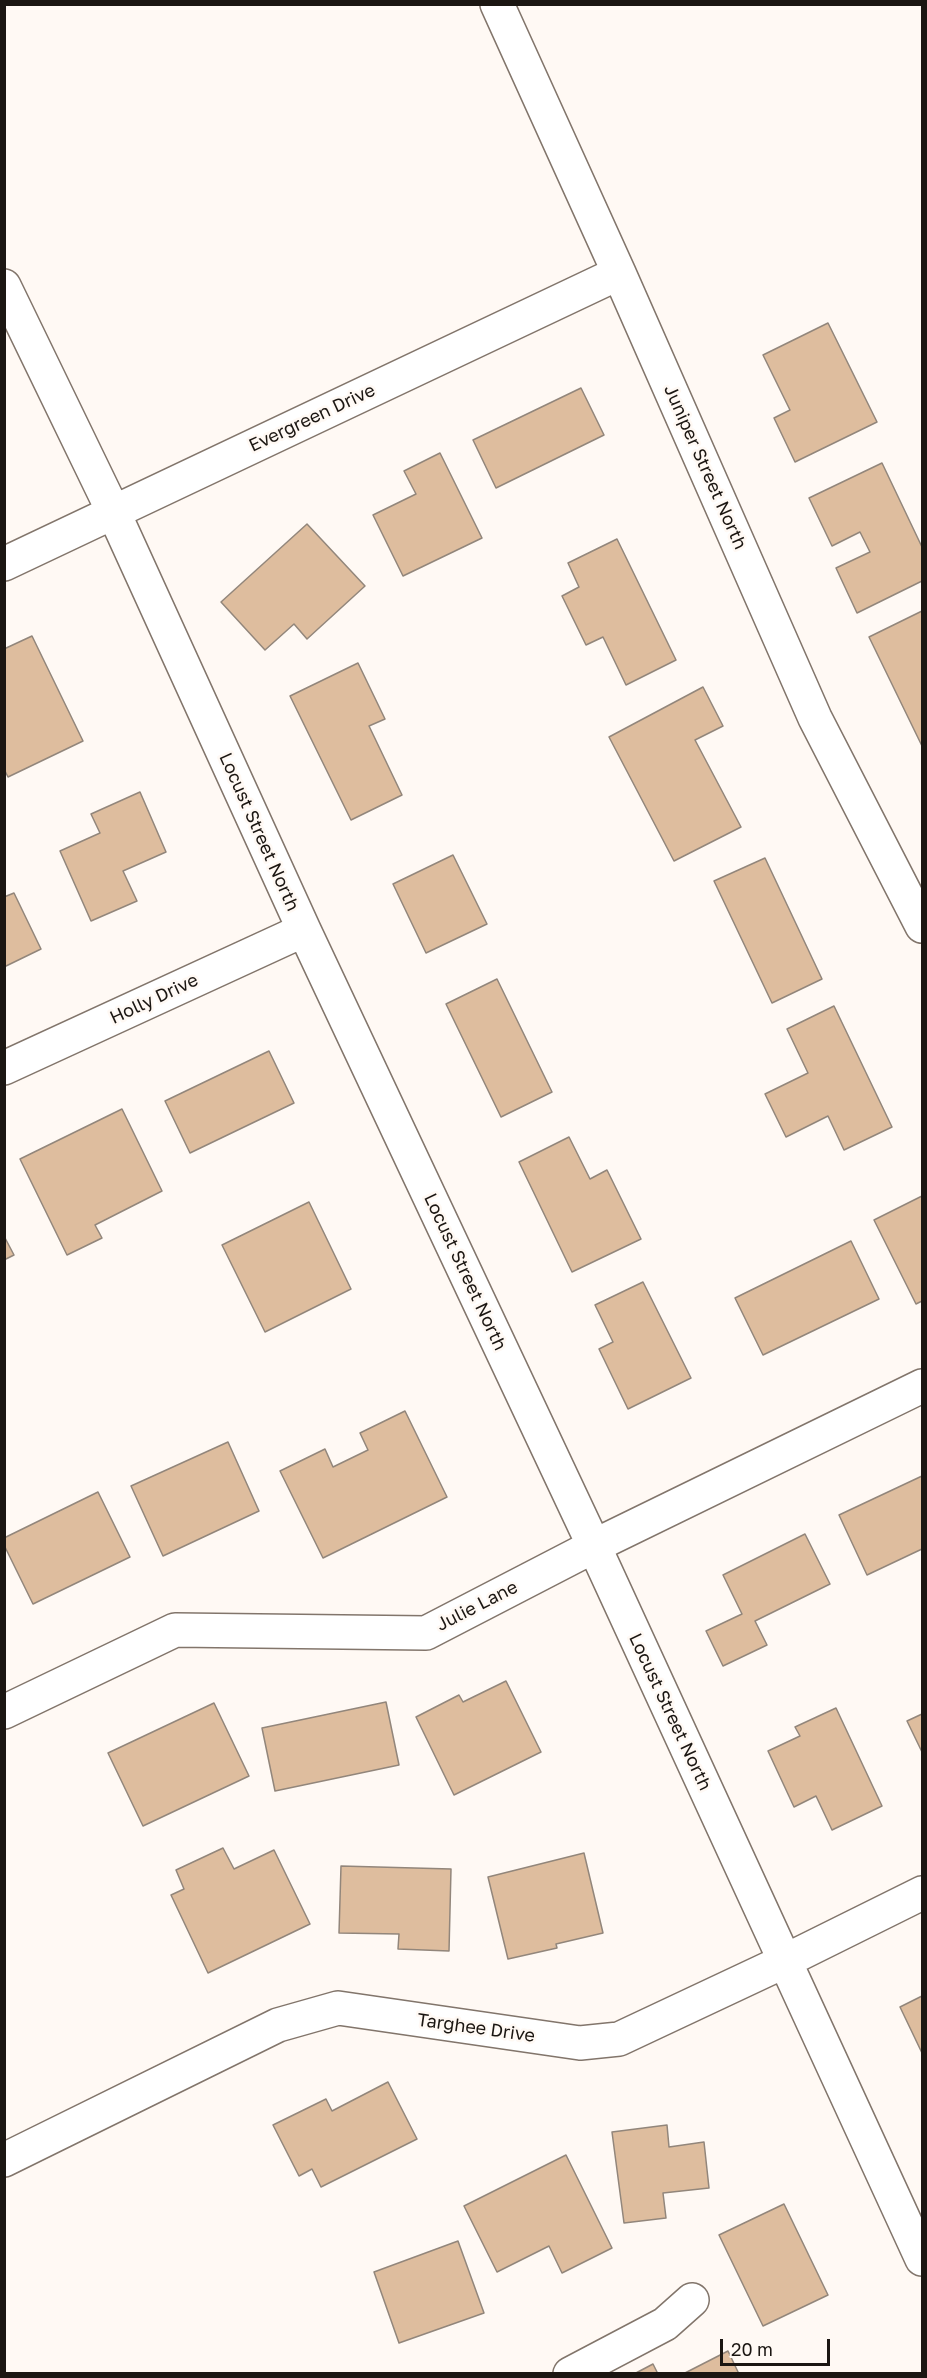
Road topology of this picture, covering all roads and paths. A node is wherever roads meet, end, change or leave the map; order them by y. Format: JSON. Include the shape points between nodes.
{"nodes":[{"id":1,"x":497,"y":4,"type":"edge"},
{"id":2,"x":619,"y":273,"type":"junction"},
{"id":3,"x":4,"y":286,"type":"edge"},
{"id":4,"x":113,"y":512,"type":"junction"},
{"id":5,"x":4,"y":564,"type":"edge"},
{"id":6,"x":922,"y":926,"type":"edge"},
{"id":7,"x":304,"y":930,"type":"junction"},
{"id":8,"x":4,"y":1068,"type":"edge"},
{"id":9,"x":922,"y":1386,"type":"edge"},
{"id":10,"x":594,"y":1546,"type":"junction"},
{"id":11,"x":4,"y":1712,"type":"edge"},
{"id":12,"x":922,"y":1893,"type":"edge"},
{"id":13,"x":785,"y":1961,"type":"junction"},
{"id":14,"x":16,"y":2155,"type":"edge"},
{"id":15,"x":922,"y":2259,"type":"edge"},
{"id":16,"x":692,"y":2300,"type":"dead end"},
{"id":17,"x":570,"y":2373,"type":"edge"}],
"edges":[{"from":1,"to":2,"type":"street","name":"Juniper Street North"},
{"from":2,"to":4,"type":"street","name":"Evergreen Drive"},
{"from":2,"to":6,"type":"street","name":"Juniper Street North","via":[[815,718]]},
{"from":3,"to":4,"type":"street","name":"Locust Street North"},
{"from":4,"to":5,"type":"street","name":"Evergreen Drive"},
{"from":4,"to":7,"type":"street","name":"Locust Street North"},
{"from":7,"to":8,"type":"street","name":"Holly Drive"},
{"from":7,"to":10,"type":"street","name":"Locust Street North"},
{"from":9,"to":10,"type":"street","name":"Julie Lane"},
{"from":10,"to":11,"type":"street","name":"Julie Lane","via":[[426,1633],[175,1630]]},
{"from":10,"to":13,"type":"street","name":"Locust Street North"},
{"from":12,"to":13,"type":"street","name":"Targhee Drive"},
{"from":13,"to":14,"type":"street","name":"Targhee Drive","via":[[619,2039],[580,2043],[338,2008],[278,2025]]},
{"from":13,"to":15,"type":"street","name":"Locust Street North"},
{"from":16,"to":17,"type":"street","via":[[665,2324]]}]}
